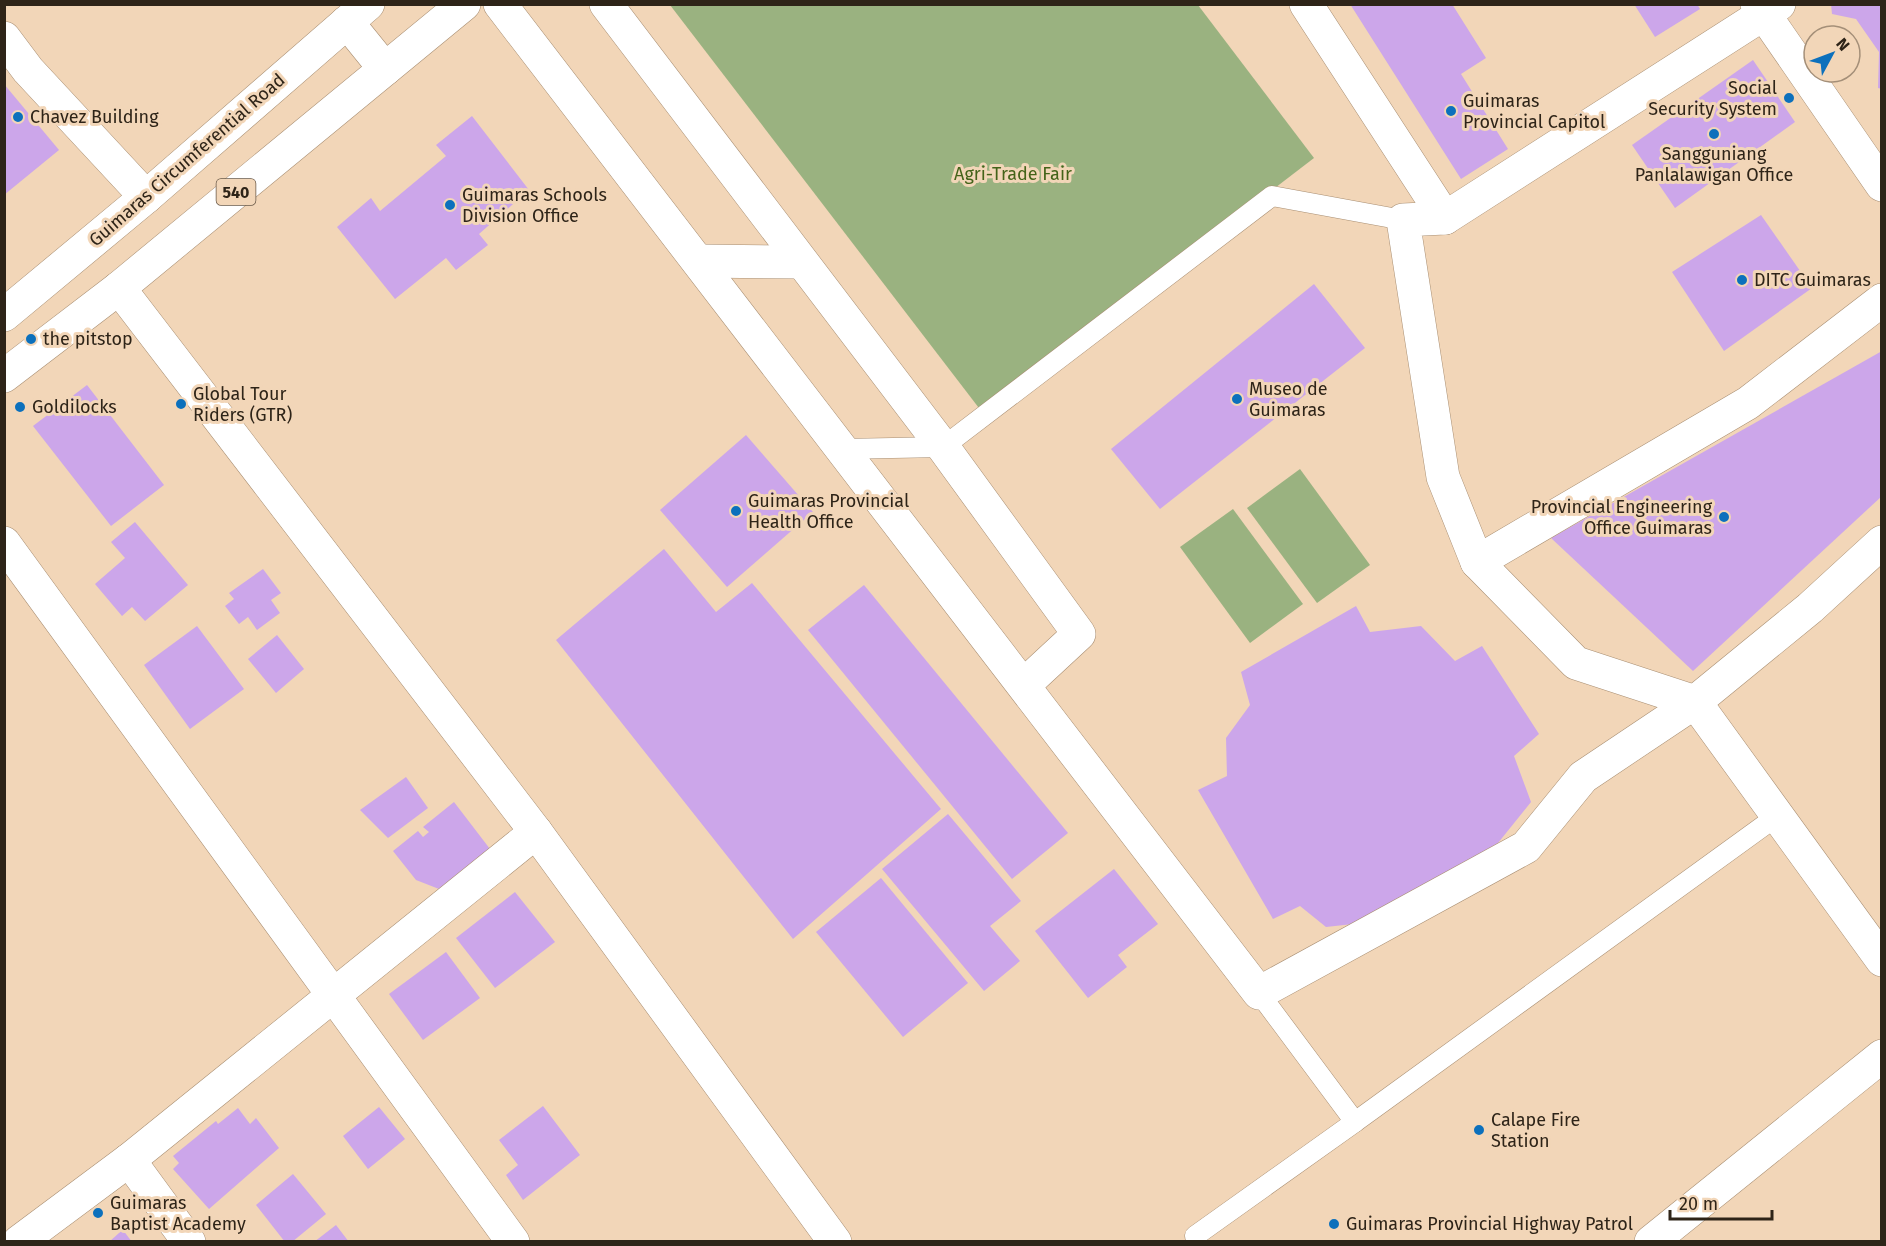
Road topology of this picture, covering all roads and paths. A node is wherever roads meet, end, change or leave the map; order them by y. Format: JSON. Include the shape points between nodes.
{"nodes":[{"id":1,"x":465,"y":4,"type":"edge"},
{"id":2,"x":500,"y":4,"type":"edge"},
{"id":3,"x":606,"y":4,"type":"edge"},
{"id":4,"x":1306,"y":4,"type":"edge"},
{"id":5,"x":1766,"y":8,"type":"edge"},
{"id":6,"x":358,"y":13,"type":"edge"},
{"id":7,"x":4,"y":38,"type":"edge"},
{"id":8,"x":385,"y":69,"type":"junction"},
{"id":9,"x":1881,"y":185,"type":"edge"},
{"id":10,"x":146,"y":197,"type":"junction"},
{"id":11,"x":1445,"y":218,"type":"junction"},
{"id":12,"x":1403,"y":220,"type":"junction"},
{"id":13,"x":698,"y":261,"type":"junction"},
{"id":14,"x":799,"y":262,"type":"junction"},
{"id":15,"x":119,"y":288,"type":"junction"},
{"id":16,"x":1881,"y":300,"type":"edge"},
{"id":17,"x":4,"y":315,"type":"edge"},
{"id":18,"x":4,"y":376,"type":"edge"},
{"id":19,"x":943,"y":447,"type":"junction"},
{"id":20,"x":842,"y":448,"type":"junction"},
{"id":21,"x":1881,"y":542,"type":"edge"},
{"id":22,"x":4,"y":543,"type":"edge"},
{"id":23,"x":1477,"y":562,"type":"junction"},
{"id":24,"x":1024,"y":685,"type":"junction"},
{"id":25,"x":1695,"y":702,"type":"junction"},
{"id":26,"x":1777,"y":816,"type":"junction"},
{"id":27,"x":536,"y":832,"type":"junction"},
{"id":28,"x":1881,"y":960,"type":"edge"},
{"id":29,"x":334,"y":992,"type":"junction"},
{"id":30,"x":1259,"y":993,"type":"junction"},
{"id":31,"x":1881,"y":1056,"type":"edge"},
{"id":32,"x":1355,"y":1122,"type":"junction"},
{"id":33,"x":129,"y":1160,"type":"junction"},
{"id":34,"x":1195,"y":1236,"type":"dead end"},
{"id":35,"x":19,"y":1242,"type":"edge"},
{"id":36,"x":189,"y":1242,"type":"edge"},
{"id":37,"x":513,"y":1242,"type":"edge"},
{"id":38,"x":835,"y":1242,"type":"edge"},
{"id":39,"x":1651,"y":1242,"type":"edge"}],
"edges":[{"from":1,"to":8,"type":"street","number":"540"},
{"from":2,"to":13,"type":"street"},
{"from":3,"to":14,"type":"street"},
{"from":4,"to":11,"type":"street"},
{"from":5,"to":9,"type":"street"},
{"from":5,"to":11,"type":"street"},
{"from":6,"to":8,"type":"street"},
{"from":6,"to":10,"type":"street","name":"Guimaras Circumferential Road"},
{"from":7,"to":10,"type":"street","via":[[28,70]]},
{"from":8,"to":15,"type":"street","number":"540"},
{"from":10,"to":17,"type":"street","name":"Guimaras Circumferential Road"},
{"from":11,"to":12,"type":"street"},
{"from":12,"to":19,"type":"lane","via":[[1272,196]]},
{"from":12,"to":23,"type":"street","via":[[1443,477]]},
{"from":13,"to":14,"type":"street"},
{"from":13,"to":20,"type":"street"},
{"from":14,"to":19,"type":"street"},
{"from":15,"to":18,"type":"street","number":"540"},
{"from":15,"to":27,"type":"street"},
{"from":16,"to":23,"type":"street","via":[[1748,403]]},
{"from":19,"to":20,"type":"lane"},
{"from":19,"to":24,"type":"street","via":[[1078,634]]},
{"from":20,"to":24,"type":"street"},
{"from":21,"to":25,"type":"street","via":[[1810,608]]},
{"from":22,"to":29,"type":"street"},
{"from":23,"to":25,"type":"street","via":[[1576,663]]},
{"from":24,"to":30,"type":"street"},
{"from":25,"to":26,"type":"street"},
{"from":25,"to":30,"type":"street","via":[[1583,777],[1526,847]]},
{"from":26,"to":28,"type":"street"},
{"from":26,"to":32,"type":"lane"},
{"from":27,"to":29,"type":"street"},
{"from":27,"to":38,"type":"street"},
{"from":29,"to":33,"type":"street"},
{"from":29,"to":37,"type":"street"},
{"from":30,"to":32,"type":"lane"},
{"from":31,"to":39,"type":"street"},
{"from":32,"to":34,"type":"lane"},
{"from":33,"to":35,"type":"street"},
{"from":33,"to":36,"type":"street"}]}
